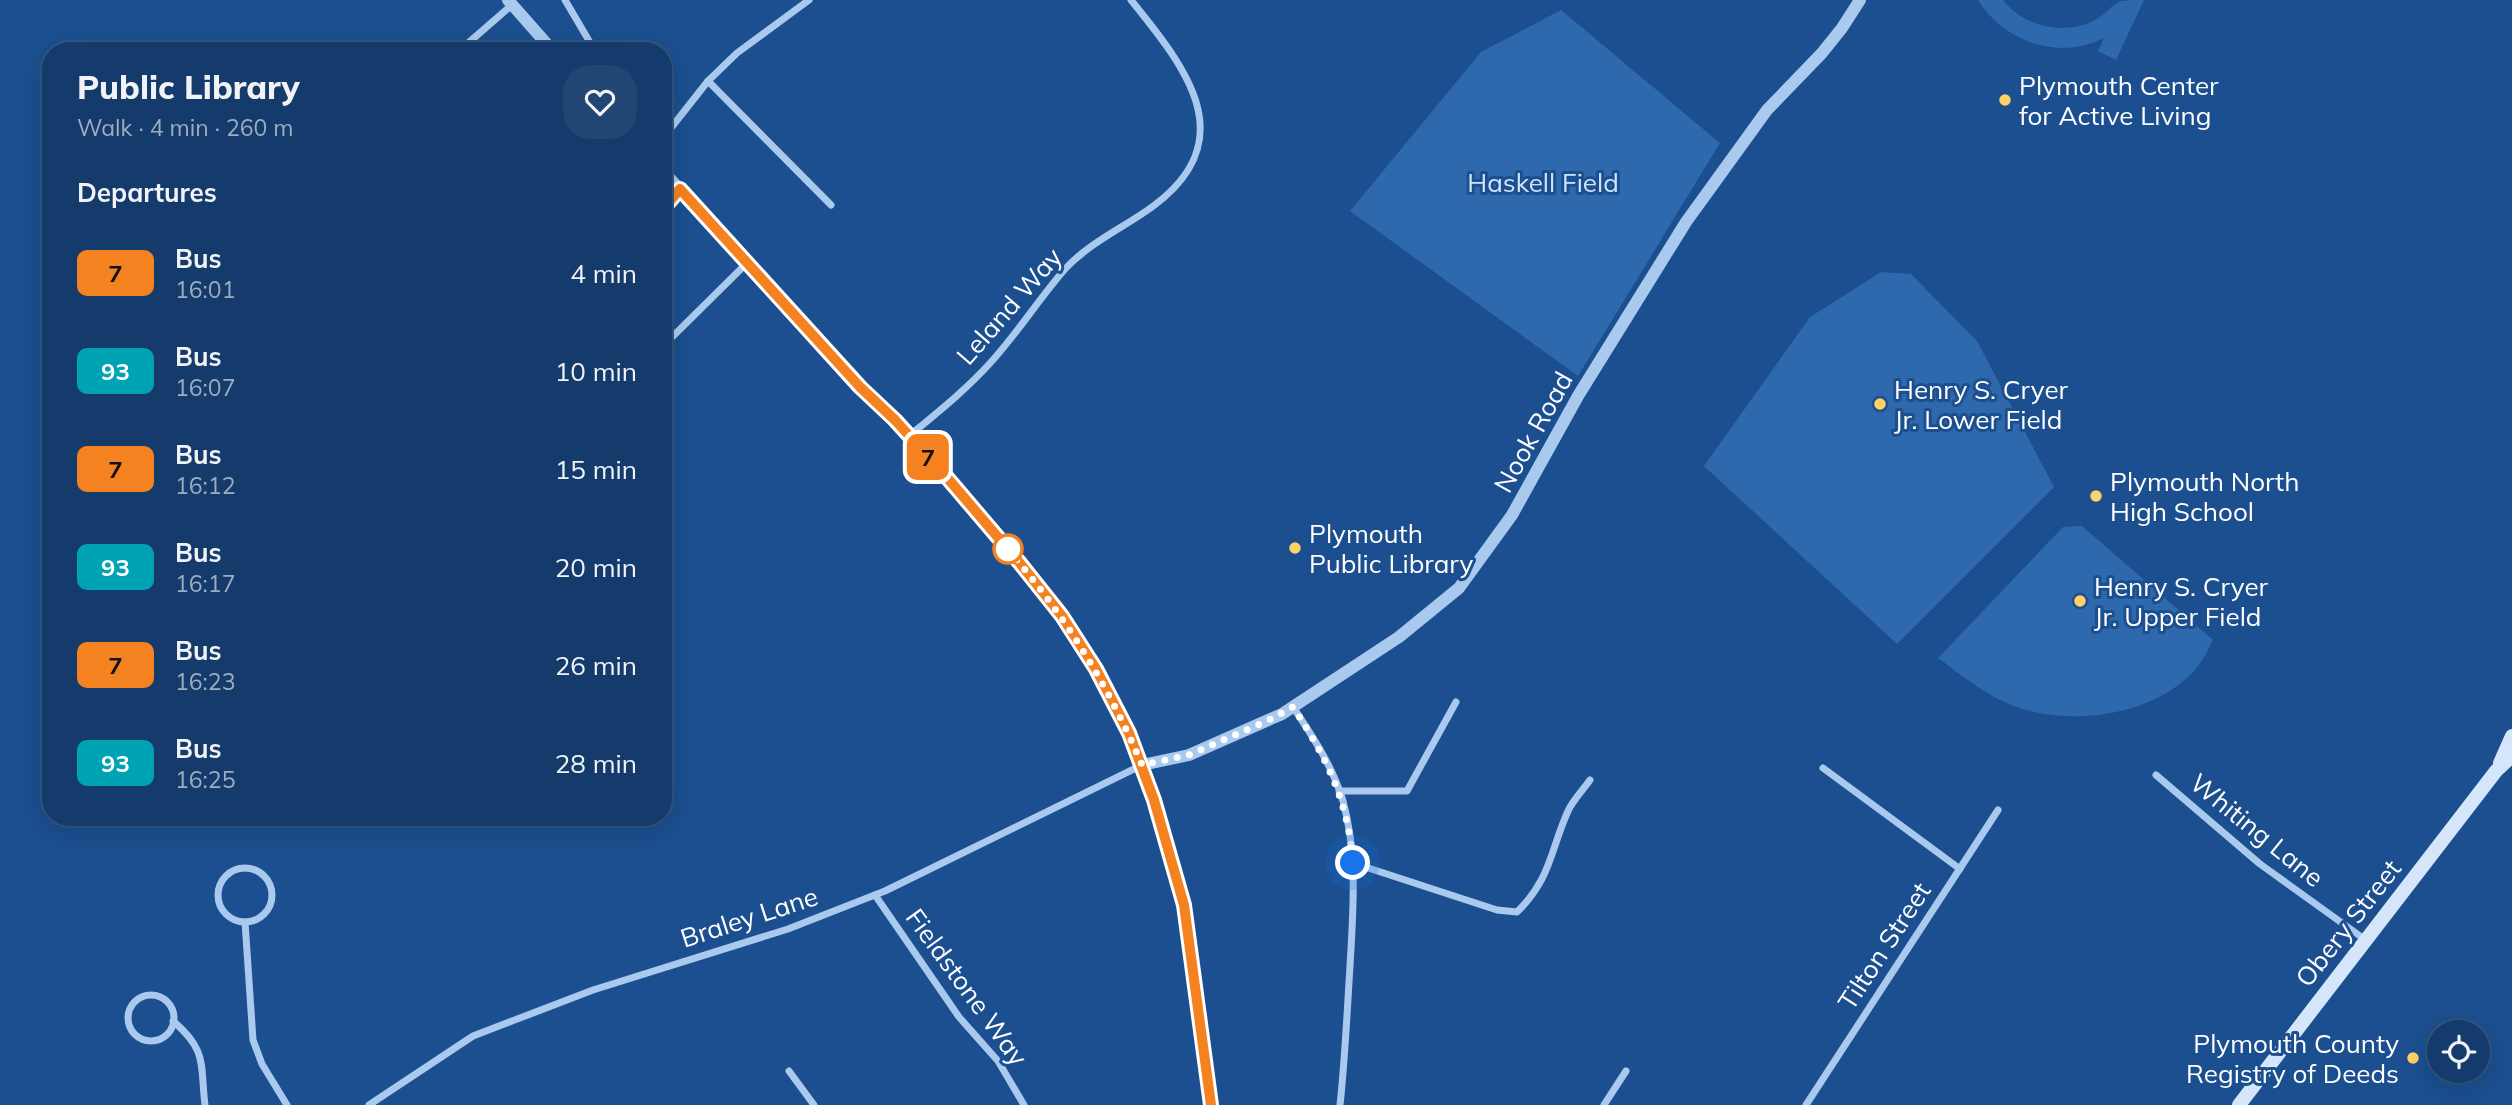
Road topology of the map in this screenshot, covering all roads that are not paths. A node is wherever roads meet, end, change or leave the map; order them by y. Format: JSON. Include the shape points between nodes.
{"nodes":[{"id":1,"x":565,"y":0,"type":"edge"},
{"id":2,"x":809,"y":0,"type":"edge"},
{"id":3,"x":1131,"y":0,"type":"edge"},
{"id":4,"x":1860,"y":0,"type":"edge"},
{"id":5,"x":510,"y":2,"type":"edge"},
{"id":6,"x":468,"y":42,"type":"edge"},
{"id":7,"x":544,"y":42,"type":"edge"},
{"id":8,"x":590,"y":42,"type":"edge"},
{"id":9,"x":708,"y":81,"type":"junction"},
{"id":10,"x":672,"y":127,"type":"edge"},
{"id":11,"x":672,"y":181,"type":"edge"},
{"id":12,"x":680,"y":189,"type":"junction"},
{"id":13,"x":672,"y":198,"type":"edge"},
{"id":14,"x":831,"y":205,"type":"dead end"},
{"id":15,"x":748,"y":263,"type":"junction"},
{"id":16,"x":672,"y":337,"type":"edge"},
{"id":17,"x":909,"y":436,"type":"junction"},
{"id":18,"x":1456,"y":702,"type":"dead end"},
{"id":19,"x":1293,"y":707,"type":"junction"},
{"id":20,"x":2512,"y":736,"type":"edge"},
{"id":21,"x":2512,"y":756,"type":"edge"},
{"id":22,"x":1142,"y":765,"type":"junction"},
{"id":23,"x":1823,"y":768,"type":"dead end"},
{"id":24,"x":2496,"y":771,"type":"junction"},
{"id":25,"x":2156,"y":775,"type":"dead end"},
{"id":26,"x":1590,"y":780,"type":"dead end"},
{"id":27,"x":1339,"y":790,"type":"junction"},
{"id":28,"x":1998,"y":810,"type":"dead end"},
{"id":29,"x":1353,"y":863,"type":"junction"},
{"id":30,"x":1960,"y":869,"type":"junction"},
{"id":31,"x":875,"y":895,"type":"junction"},
{"id":32,"x":245,"y":922,"type":"junction"},
{"id":33,"x":2367,"y":941,"type":"junction"},
{"id":34,"x":173,"y":1021,"type":"junction"},
{"id":35,"x":789,"y":1071,"type":"dead end"},
{"id":36,"x":1626,"y":1072,"type":"dead end"},
{"id":37,"x":205,"y":1105,"type":"edge"},
{"id":38,"x":287,"y":1105,"type":"edge"},
{"id":39,"x":369,"y":1105,"type":"edge"},
{"id":40,"x":814,"y":1105,"type":"edge"},
{"id":41,"x":1024,"y":1105,"type":"edge"},
{"id":42,"x":1211,"y":1105,"type":"edge"},
{"id":43,"x":1340,"y":1105,"type":"edge"},
{"id":44,"x":1604,"y":1105,"type":"edge"},
{"id":45,"x":1806,"y":1105,"type":"edge"},
{"id":46,"x":2239,"y":1105,"type":"edge"}],
"edges":[{"from":1,"to":8,"type":"street"},
{"from":2,"to":9,"type":"street","via":[[737,53]]},
{"from":3,"to":17,"type":"street","name":"Leland Way","via":[[1177,61],[1193,92],[1201,134],[1193,164],[1164,197],[1067,268],[992,362]]},
{"from":4,"to":19,"type":"street","name":"Nook Road","via":[[1822,53],[1767,110],[1686,222],[1578,396],[1521,502],[1469,576],[1447,600],[1399,637]]},
{"from":5,"to":6,"type":"street"},
{"from":5,"to":7,"type":"street"},
{"from":9,"to":10,"type":"street"},
{"from":9,"to":14,"type":"street"},
{"from":11,"to":12,"type":"street"},
{"from":12,"to":13,"type":"street"},
{"from":12,"to":15,"type":"street"},
{"from":15,"to":16,"type":"street"},
{"from":15,"to":17,"type":"street"},
{"from":17,"to":22,"type":"street","via":[[1062,616],[1109,694]]},
{"from":18,"to":27,"type":"street","via":[[1406,791]]},
{"from":19,"to":22,"type":"street","name":"Nook Road","via":[[1189,755]]},
{"from":19,"to":27,"type":"street","via":[[1325,757]]},
{"from":20,"to":24,"type":"main road","name":"Obery Street"},
{"from":21,"to":24,"type":"main road","name":"Obery Street"},
{"from":22,"to":31,"type":"street","name":"Braley Lane"},
{"from":22,"to":42,"type":"street","via":[[1182,893]]},
{"from":23,"to":30,"type":"street"},
{"from":24,"to":33,"type":"main road","name":"Obery Street"},
{"from":25,"to":33,"type":"street","name":"Whiting Lane","via":[[2260,864]]},
{"from":26,"to":29,"type":"street","via":[[1569,809],[1544,878],[1517,912],[1497,910]]},
{"from":27,"to":29,"type":"street"},
{"from":28,"to":30,"type":"street","name":"Tilton Street"},
{"from":29,"to":43,"type":"street"},
{"from":30,"to":45,"type":"street","name":"Tilton Street"},
{"from":31,"to":39,"type":"street","name":"Braley Lane","via":[[788,929],[593,990],[473,1036]]},
{"from":31,"to":41,"type":"street","name":"Fieldstone Way","via":[[959,1017],[998,1061]]},
{"from":32,"to":32,"type":"street","via":[[227,916],[217,895],[223,878],[242,868],[262,874],[272,894],[264,914]]},
{"from":32,"to":38,"type":"street","via":[[253,1040]]},
{"from":33,"to":46,"type":"main road","name":"Obery Street"},
{"from":34,"to":34,"type":"street","via":[[171,1006],[152,995],[137,999],[127,1019],[138,1038],[153,1041],[167,1035]]},
{"from":34,"to":37,"type":"street","via":[[198,1047]]},
{"from":35,"to":40,"type":"street"},
{"from":36,"to":44,"type":"street"}]}
